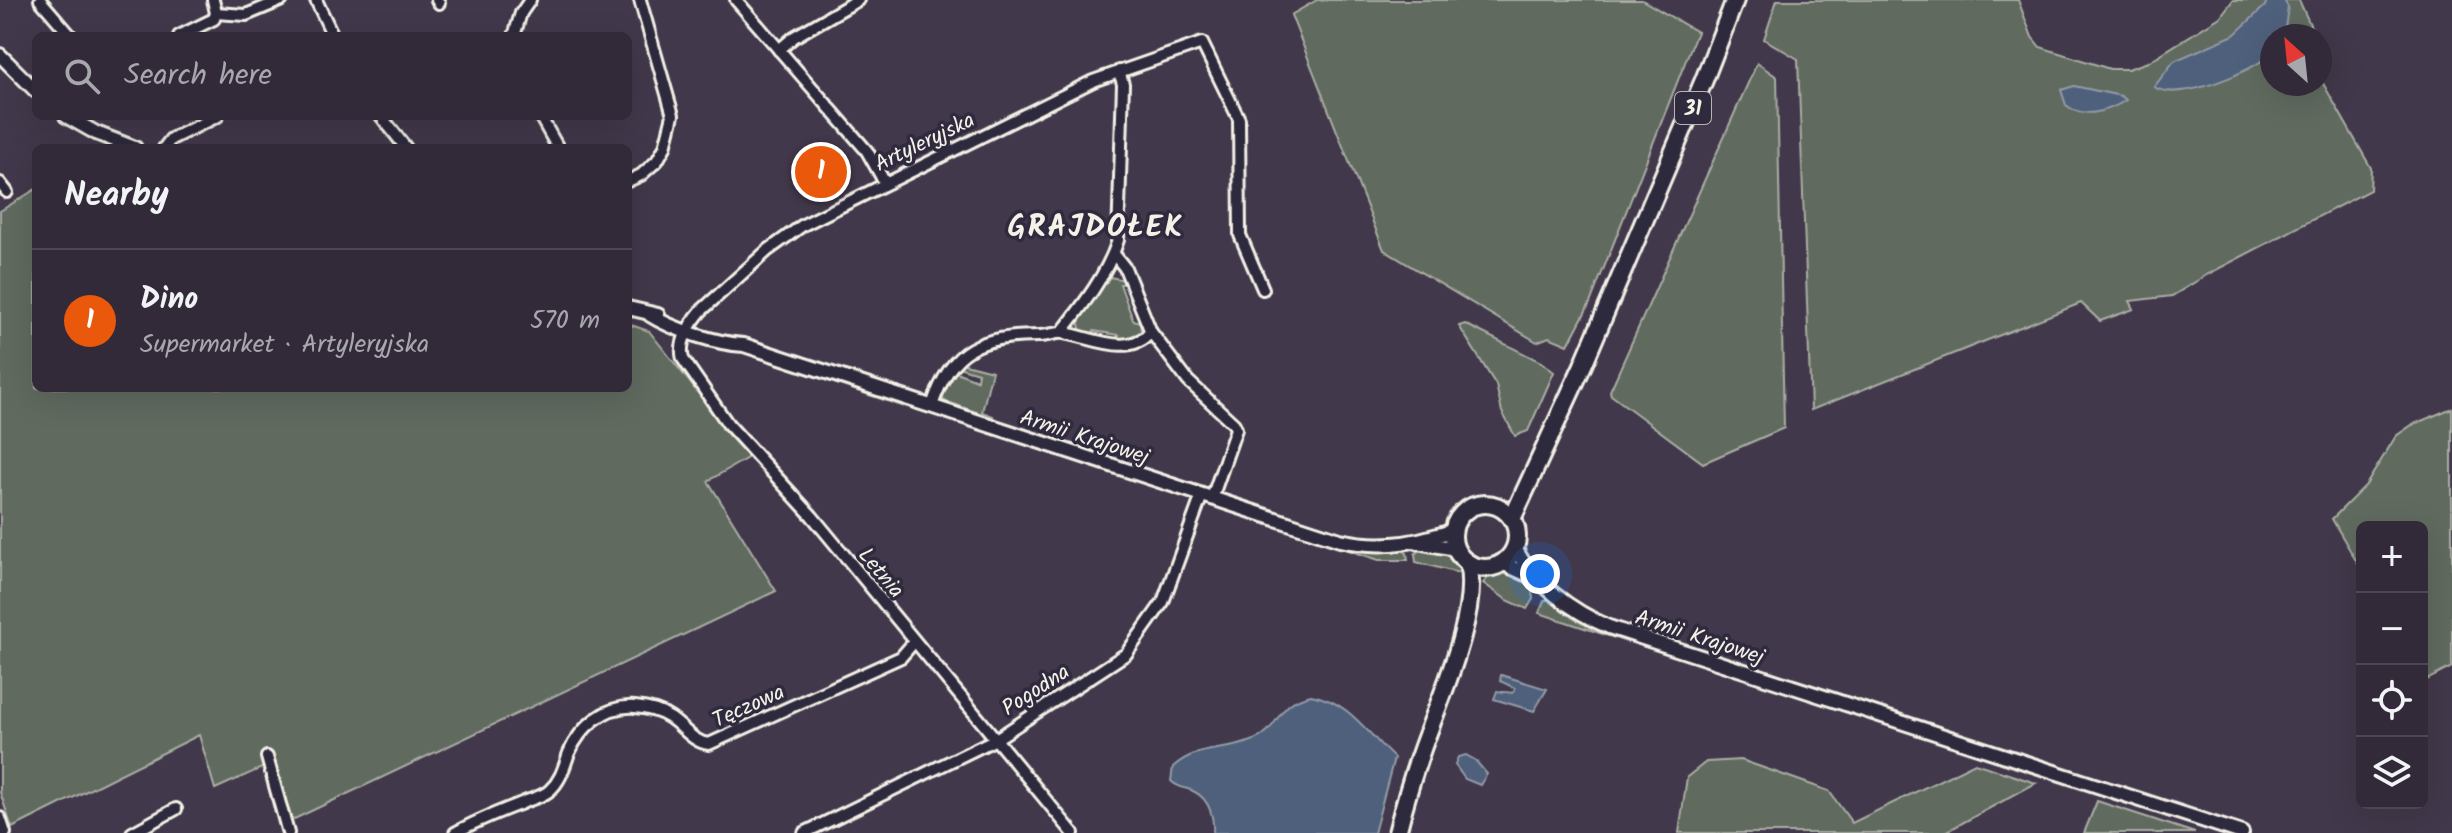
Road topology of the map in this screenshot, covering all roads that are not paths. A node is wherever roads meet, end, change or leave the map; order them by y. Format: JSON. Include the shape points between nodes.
{"nodes":[{"id":1,"x":40,"y":0,"type":"edge"},
{"id":2,"x":213,"y":0,"type":"edge"},
{"id":3,"x":282,"y":0,"type":"edge"},
{"id":4,"x":316,"y":0,"type":"edge"},
{"id":5,"x":530,"y":0,"type":"edge"},
{"id":6,"x":640,"y":0,"type":"edge"},
{"id":7,"x":736,"y":0,"type":"edge"},
{"id":8,"x":858,"y":0,"type":"edge"},
{"id":9,"x":1735,"y":0,"type":"edge"},
{"id":10,"x":216,"y":13,"type":"junction"},
{"id":11,"x":68,"y":32,"type":"edge"},
{"id":12,"x":187,"y":32,"type":"edge"},
{"id":13,"x":331,"y":32,"type":"edge"},
{"id":14,"x":515,"y":32,"type":"edge"},
{"id":15,"x":779,"y":50,"type":"junction"},
{"id":16,"x":0,"y":55,"type":"edge"},
{"id":17,"x":1119,"y":71,"type":"junction"},
{"id":18,"x":32,"y":87,"type":"edge"},
{"id":19,"x":73,"y":120,"type":"edge"},
{"id":20,"x":210,"y":120,"type":"edge"},
{"id":21,"x":384,"y":120,"type":"edge"},
{"id":22,"x":542,"y":120,"type":"edge"},
{"id":23,"x":125,"y":144,"type":"edge"},
{"id":24,"x":167,"y":144,"type":"edge"},
{"id":25,"x":403,"y":144,"type":"edge"},
{"id":26,"x":556,"y":144,"type":"edge"},
{"id":27,"x":632,"y":179,"type":"edge"},
{"id":28,"x":885,"y":183,"type":"junction"},
{"id":29,"x":1114,"y":254,"type":"junction"},
{"id":30,"x":1263,"y":289,"type":"dead end"},
{"id":31,"x":632,"y":309,"type":"edge"},
{"id":32,"x":690,"y":327,"type":"junction"},
{"id":33,"x":1062,"y":332,"type":"junction"},
{"id":34,"x":1151,"y":332,"type":"junction"},
{"id":35,"x":932,"y":406,"type":"junction"},
{"id":36,"x":1530,"y":479,"type":"junction"},
{"id":37,"x":1207,"y":496,"type":"junction"},
{"id":38,"x":1496,"y":506,"type":"junction"},
{"id":39,"x":1512,"y":519,"type":"junction"},
{"id":40,"x":1455,"y":528,"type":"junction"},
{"id":41,"x":1417,"y":542,"type":"junction"},
{"id":42,"x":1515,"y":548,"type":"junction"},
{"id":43,"x":1456,"y":549,"type":"junction"},
{"id":44,"x":1468,"y":563,"type":"junction"},
{"id":45,"x":1495,"y":566,"type":"junction"},
{"id":46,"x":1537,"y":579,"type":"junction"},
{"id":47,"x":1470,"y":600,"type":"junction"},
{"id":48,"x":914,"y":642,"type":"junction"},
{"id":49,"x":996,"y":739,"type":"junction"},
{"id":50,"x":267,"y":757,"type":"dead end"},
{"id":51,"x":176,"y":809,"type":"dead end"},
{"id":52,"x":0,"y":818,"type":"edge"},
{"id":53,"x":5,"y":833,"type":"edge"},
{"id":54,"x":132,"y":833,"type":"edge"},
{"id":55,"x":288,"y":833,"type":"edge"},
{"id":56,"x":455,"y":833,"type":"edge"},
{"id":57,"x":804,"y":833,"type":"edge"},
{"id":58,"x":1073,"y":833,"type":"edge"},
{"id":59,"x":1397,"y":833,"type":"edge"},
{"id":60,"x":2242,"y":833,"type":"edge"}],
"edges":[{"from":1,"to":11,"type":"street"},
{"from":2,"to":10,"type":"street"},
{"from":3,"to":10,"type":"street","via":[[246,15]]},
{"from":4,"to":13,"type":"street"},
{"from":5,"to":14,"type":"street"},
{"from":6,"to":27,"type":"street","via":[[673,115],[657,161]]},
{"from":7,"to":15,"type":"street"},
{"from":8,"to":15,"type":"street"},
{"from":9,"to":36,"type":"main road","number":"31"},
{"from":10,"to":12,"type":"street"},
{"from":15,"to":28,"type":"street","via":[[867,151]]},
{"from":16,"to":18,"type":"street"},
{"from":17,"to":28,"type":"street","name":"Artyleryjska"},
{"from":17,"to":29,"type":"street","via":[[1123,118]]},
{"from":17,"to":30,"type":"street","name":"Artyleryjska","via":[[1202,43],[1239,119],[1240,235]]},
{"from":19,"to":23,"type":"street"},
{"from":20,"to":24,"type":"street"},
{"from":21,"to":25,"type":"street"},
{"from":22,"to":26,"type":"street"},
{"from":28,"to":32,"type":"street","name":"Artyleryjska","via":[[779,242]]},
{"from":29,"to":33,"type":"street"},
{"from":29,"to":34,"type":"street"},
{"from":31,"to":32,"type":"street","name":"Armii Krajowej","via":[[662,323]]},
{"from":32,"to":35,"type":"street","name":"Armii Krajowej"},
{"from":32,"to":48,"type":"street","name":"Letnia","via":[[681,355],[728,424],[812,516]]},
{"from":33,"to":34,"type":"street","via":[[1123,344],[1144,340]]},
{"from":33,"to":35,"type":"street","via":[[1001,337],[976,345],[958,359]]},
{"from":34,"to":37,"type":"street","via":[[1188,381],[1236,429]]},
{"from":35,"to":37,"type":"street","name":"Armii Krajowej"},
{"from":36,"to":38,"type":"main road","number":"31"},
{"from":36,"to":39,"type":"main road","number":"31"},
{"from":37,"to":41,"type":"street","name":"Armii Krajowej","via":[[1340,540]]},
{"from":37,"to":49,"type":"street","name":"Pogodna","via":[[1163,602],[1126,654]]},
{"from":38,"to":39,"type":"main road"},
{"from":38,"to":40,"type":"main road","number":"31","via":[[1471,508]]},
{"from":39,"to":42,"type":"main road"},
{"from":40,"to":41,"type":"street","name":"Armii Krajowej"},
{"from":40,"to":43,"type":"main road"},
{"from":41,"to":43,"type":"street","name":"Armii Krajowej"},
{"from":42,"to":45,"type":"main road"},
{"from":42,"to":46,"type":"street","name":"Armii Krajowej"},
{"from":43,"to":44,"type":"main road"},
{"from":44,"to":45,"type":"main road"},
{"from":44,"to":47,"type":"main road"},
{"from":45,"to":46,"type":"street","name":"Armii Krajowej"},
{"from":45,"to":47,"type":"main road"},
{"from":46,"to":60,"type":"street","name":"Armii Krajowej","via":[[1597,622]]},
{"from":47,"to":59,"type":"main road"},
{"from":48,"to":49,"type":"street","name":"Letnia"},
{"from":48,"to":56,"type":"street","name":"Tęczowa","via":[[901,657],[709,744],[700,743],[668,716],[614,709],[577,738],[563,774],[549,792]]},
{"from":49,"to":57,"type":"street","name":"Pogodna"},
{"from":49,"to":58,"type":"street","name":"Letnia"},
{"from":50,"to":55,"type":"street"},
{"from":51,"to":54,"type":"street"},
{"from":52,"to":53,"type":"street"}]}
